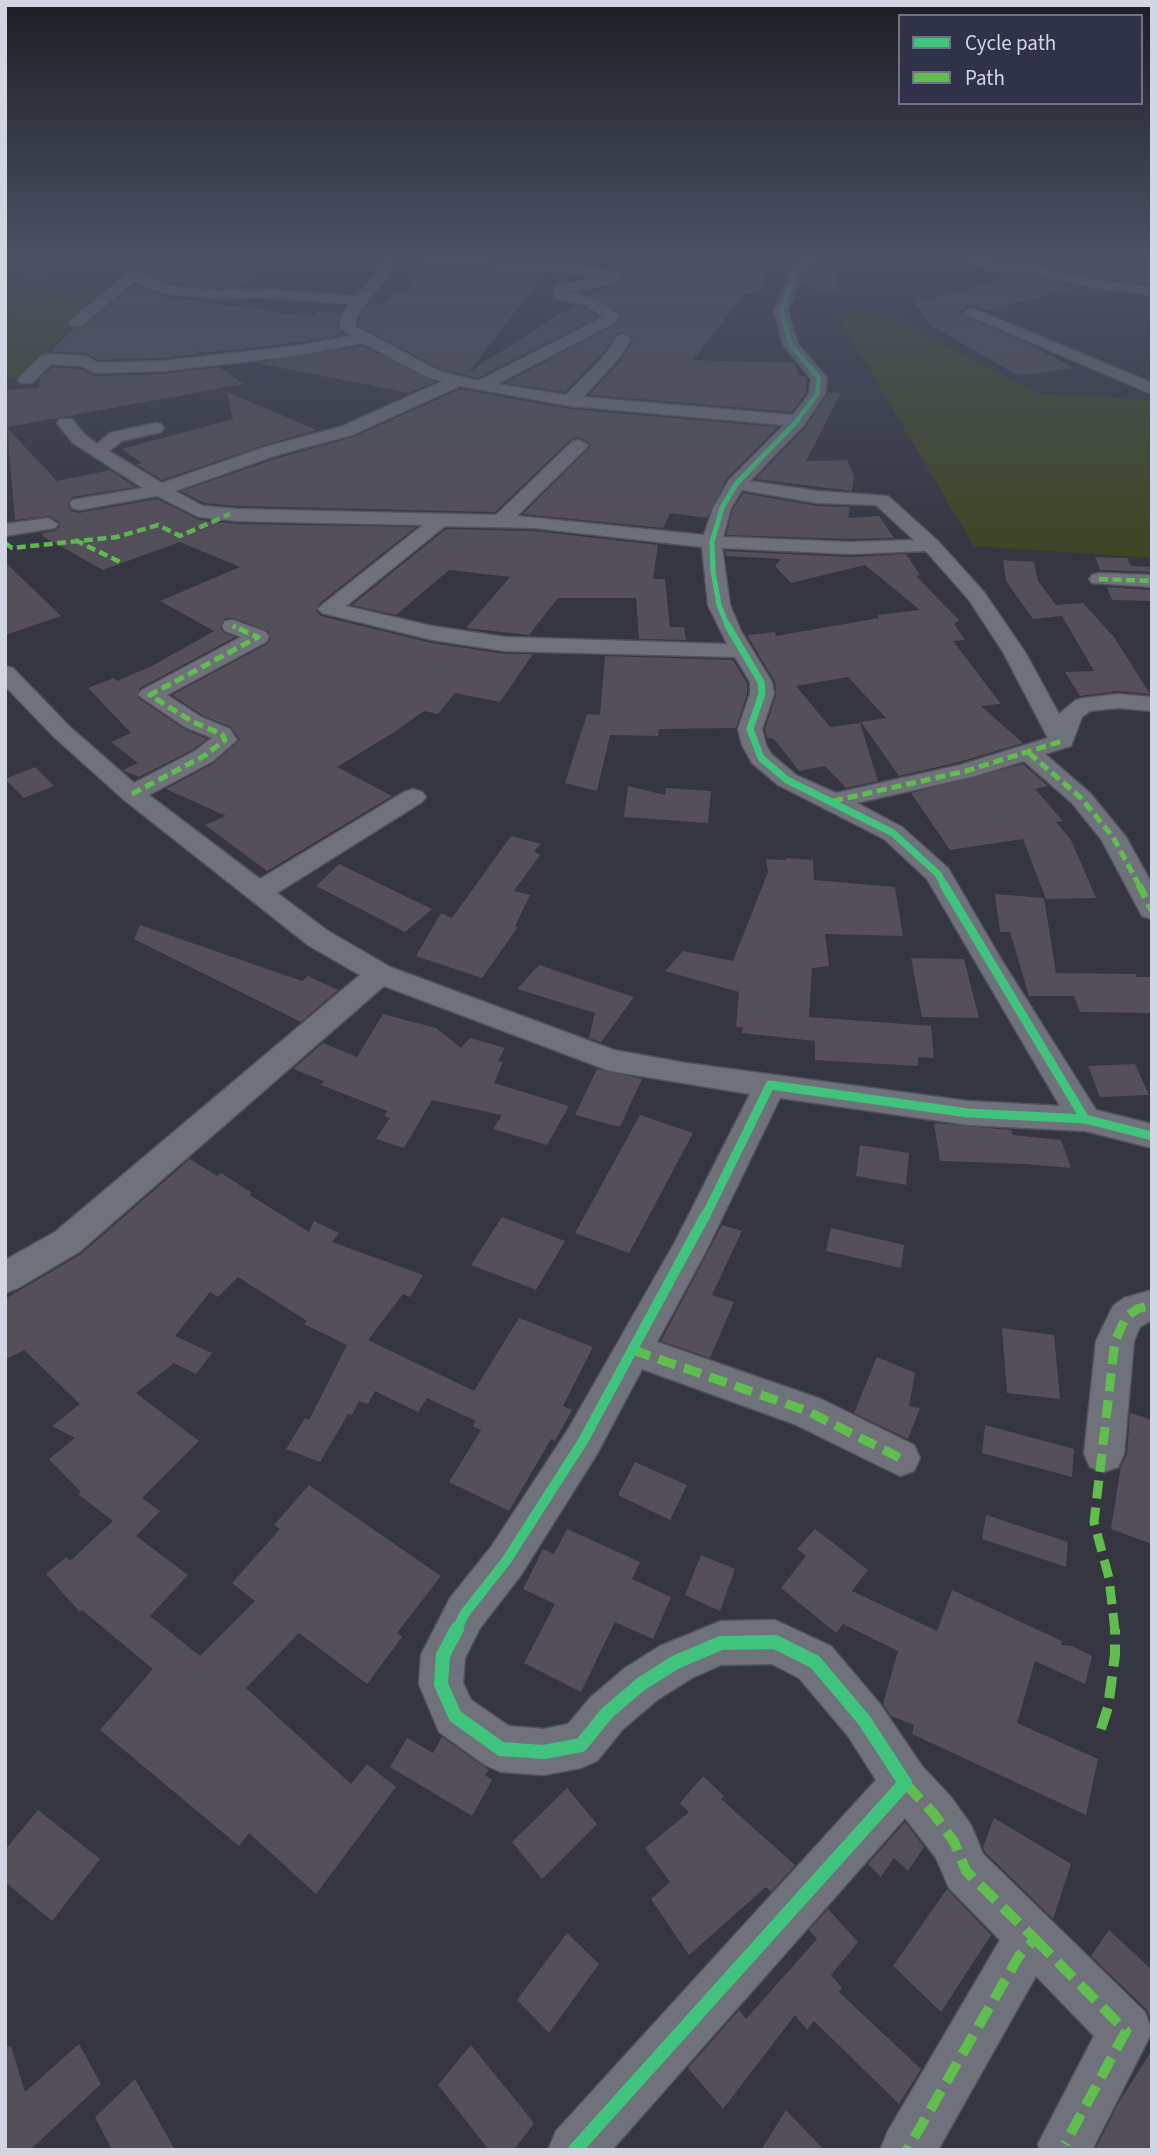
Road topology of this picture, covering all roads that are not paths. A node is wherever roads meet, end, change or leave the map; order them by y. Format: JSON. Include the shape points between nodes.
{"nodes":[{"id":1,"x":46,"y":360,"type":"edge"},
{"id":2,"x":69,"y":360,"type":"edge"},
{"id":3,"x":219,"y":360,"type":"edge"},
{"id":4,"x":406,"y":360,"type":"edge"},
{"id":5,"x":530,"y":360,"type":"edge"},
{"id":6,"x":610,"y":360,"type":"edge"},
{"id":7,"x":801,"y":360,"type":"edge"},
{"id":8,"x":1083,"y":360,"type":"edge"},
{"id":9,"x":26,"y":380,"type":"dead end"},
{"id":10,"x":457,"y":381,"type":"junction"},
{"id":11,"x":480,"y":386,"type":"junction"},
{"id":12,"x":1152,"y":389,"type":"edge"},
{"id":13,"x":570,"y":401,"type":"junction"},
{"id":14,"x":798,"y":421,"type":"junction"},
{"id":15,"x":66,"y":423,"type":"dead end"},
{"id":16,"x":155,"y":428,"type":"dead end"},
{"id":17,"x":579,"y":445,"type":"dead end"},
{"id":18,"x":99,"y":452,"type":"junction"},
{"id":19,"x":736,"y":484,"type":"junction"},
{"id":20,"x":161,"y":489,"type":"junction"},
{"id":21,"x":79,"y":504,"type":"dead end"},
{"id":22,"x":440,"y":520,"type":"junction"},
{"id":23,"x":500,"y":522,"type":"junction"},
{"id":24,"x":48,"y":524,"type":"dead end"},
{"id":25,"x":5,"y":530,"type":"edge"},
{"id":26,"x":712,"y":542,"type":"junction"},
{"id":27,"x":931,"y":545,"type":"junction"},
{"id":28,"x":1099,"y":579,"type":"dead end"},
{"id":29,"x":1152,"y":581,"type":"edge"},
{"id":30,"x":233,"y":626,"type":"dead end"},
{"id":31,"x":744,"y":651,"type":"junction"},
{"id":32,"x":5,"y":673,"type":"edge"},
{"id":33,"x":1152,"y":704,"type":"edge"},
{"id":34,"x":1062,"y":741,"type":"junction"},
{"id":35,"x":1029,"y":753,"type":"junction"},
{"id":36,"x":132,"y":794,"type":"junction"},
{"id":37,"x":413,"y":797,"type":"dead end"},
{"id":38,"x":833,"y":800,"type":"junction"},
{"id":39,"x":258,"y":891,"type":"junction"},
{"id":40,"x":1152,"y":910,"type":"edge"},
{"id":41,"x":380,"y":974,"type":"junction"},
{"id":42,"x":770,"y":1085,"type":"junction"},
{"id":43,"x":1085,"y":1119,"type":"junction"},
{"id":44,"x":1152,"y":1136,"type":"edge"},
{"id":45,"x":5,"y":1278,"type":"edge"},
{"id":46,"x":1152,"y":1305,"type":"edge"},
{"id":47,"x":633,"y":1350,"type":"junction"},
{"id":48,"x":1104,"y":1454,"type":"dead end"},
{"id":49,"x":900,"y":1458,"type":"dead end"},
{"id":50,"x":905,"y":1783,"type":"junction"},
{"id":51,"x":1035,"y":1939,"type":"junction"},
{"id":52,"x":1065,"y":2144,"type":"dead end"},
{"id":53,"x":575,"y":2150,"type":"edge"},
{"id":54,"x":907,"y":2150,"type":"edge"}],
"edges":[{"from":1,"to":9,"type":"street"},
{"from":2,"to":3,"type":"street","via":[[86,360],[94,368]]},
{"from":4,"to":10,"type":"street"},
{"from":5,"to":11,"type":"street"},
{"from":6,"to":13,"type":"street"},
{"from":7,"to":14,"type":"street","via":[[819,379],[819,387]]},
{"from":8,"to":12,"type":"street"},
{"from":10,"to":11,"type":"street"},
{"from":10,"to":20,"type":"street","via":[[346,431]]},
{"from":11,"to":13,"type":"street"},
{"from":13,"to":14,"type":"street"},
{"from":14,"to":19,"type":"street"},
{"from":15,"to":18,"type":"street"},
{"from":16,"to":18,"type":"street","via":[[116,437]]},
{"from":17,"to":23,"type":"street"},
{"from":18,"to":20,"type":"street"},
{"from":19,"to":26,"type":"street","via":[[722,508]]},
{"from":19,"to":27,"type":"street","via":[[817,497],[881,500]]},
{"from":20,"to":21,"type":"street"},
{"from":20,"to":22,"type":"street","via":[[199,511]]},
{"from":22,"to":23,"type":"street"},
{"from":22,"to":31,"type":"street","via":[[328,609],[505,644]]},
{"from":23,"to":26,"type":"street"},
{"from":24,"to":25,"type":"street"},
{"from":26,"to":27,"type":"street","via":[[850,548]]},
{"from":26,"to":31,"type":"street","via":[[719,605]]},
{"from":27,"to":34,"type":"street","via":[[977,597],[1014,652]]},
{"from":28,"to":29,"type":"street"},
{"from":30,"to":36,"type":"street","via":[[258,637],[150,695],[192,722],[222,734],[225,740]]},
{"from":31,"to":38,"type":"street","via":[[761,682],[762,694],[750,729],[761,758],[787,780]]},
{"from":32,"to":36,"type":"street"},
{"from":33,"to":34,"type":"street","via":[[1084,705],[1071,714]]},
{"from":34,"to":35,"type":"street"},
{"from":35,"to":38,"type":"street"},
{"from":35,"to":40,"type":"street","via":[[1081,798],[1113,836]]},
{"from":36,"to":39,"type":"street"},
{"from":37,"to":39,"type":"street"},
{"from":38,"to":43,"type":"street","via":[[892,833],[938,874]]},
{"from":39,"to":41,"type":"street","via":[[318,938]]},
{"from":41,"to":42,"type":"street","via":[[610,1060]]},
{"from":41,"to":45,"type":"street","via":[[67,1242]]},
{"from":42,"to":43,"type":"street","via":[[968,1113]]},
{"from":42,"to":47,"type":"street"},
{"from":43,"to":44,"type":"street"},
{"from":46,"to":48,"type":"street","via":[[1126,1317],[1115,1341]]},
{"from":47,"to":49,"type":"street","via":[[807,1411]]},
{"from":47,"to":50,"type":"street","via":[[583,1441],[506,1561],[465,1614],[443,1655],[441,1684],[455,1716],[501,1749],[544,1752],[581,1745],[607,1713],[676,1662],[720,1643],[775,1642],[815,1662],[863,1720]]},
{"from":50,"to":51,"type":"street","via":[[954,1842],[966,1871]]},
{"from":50,"to":53,"type":"street"},
{"from":51,"to":52,"type":"street","via":[[1126,2031]]},
{"from":51,"to":54,"type":"street","via":[[1019,1956]]}]}
